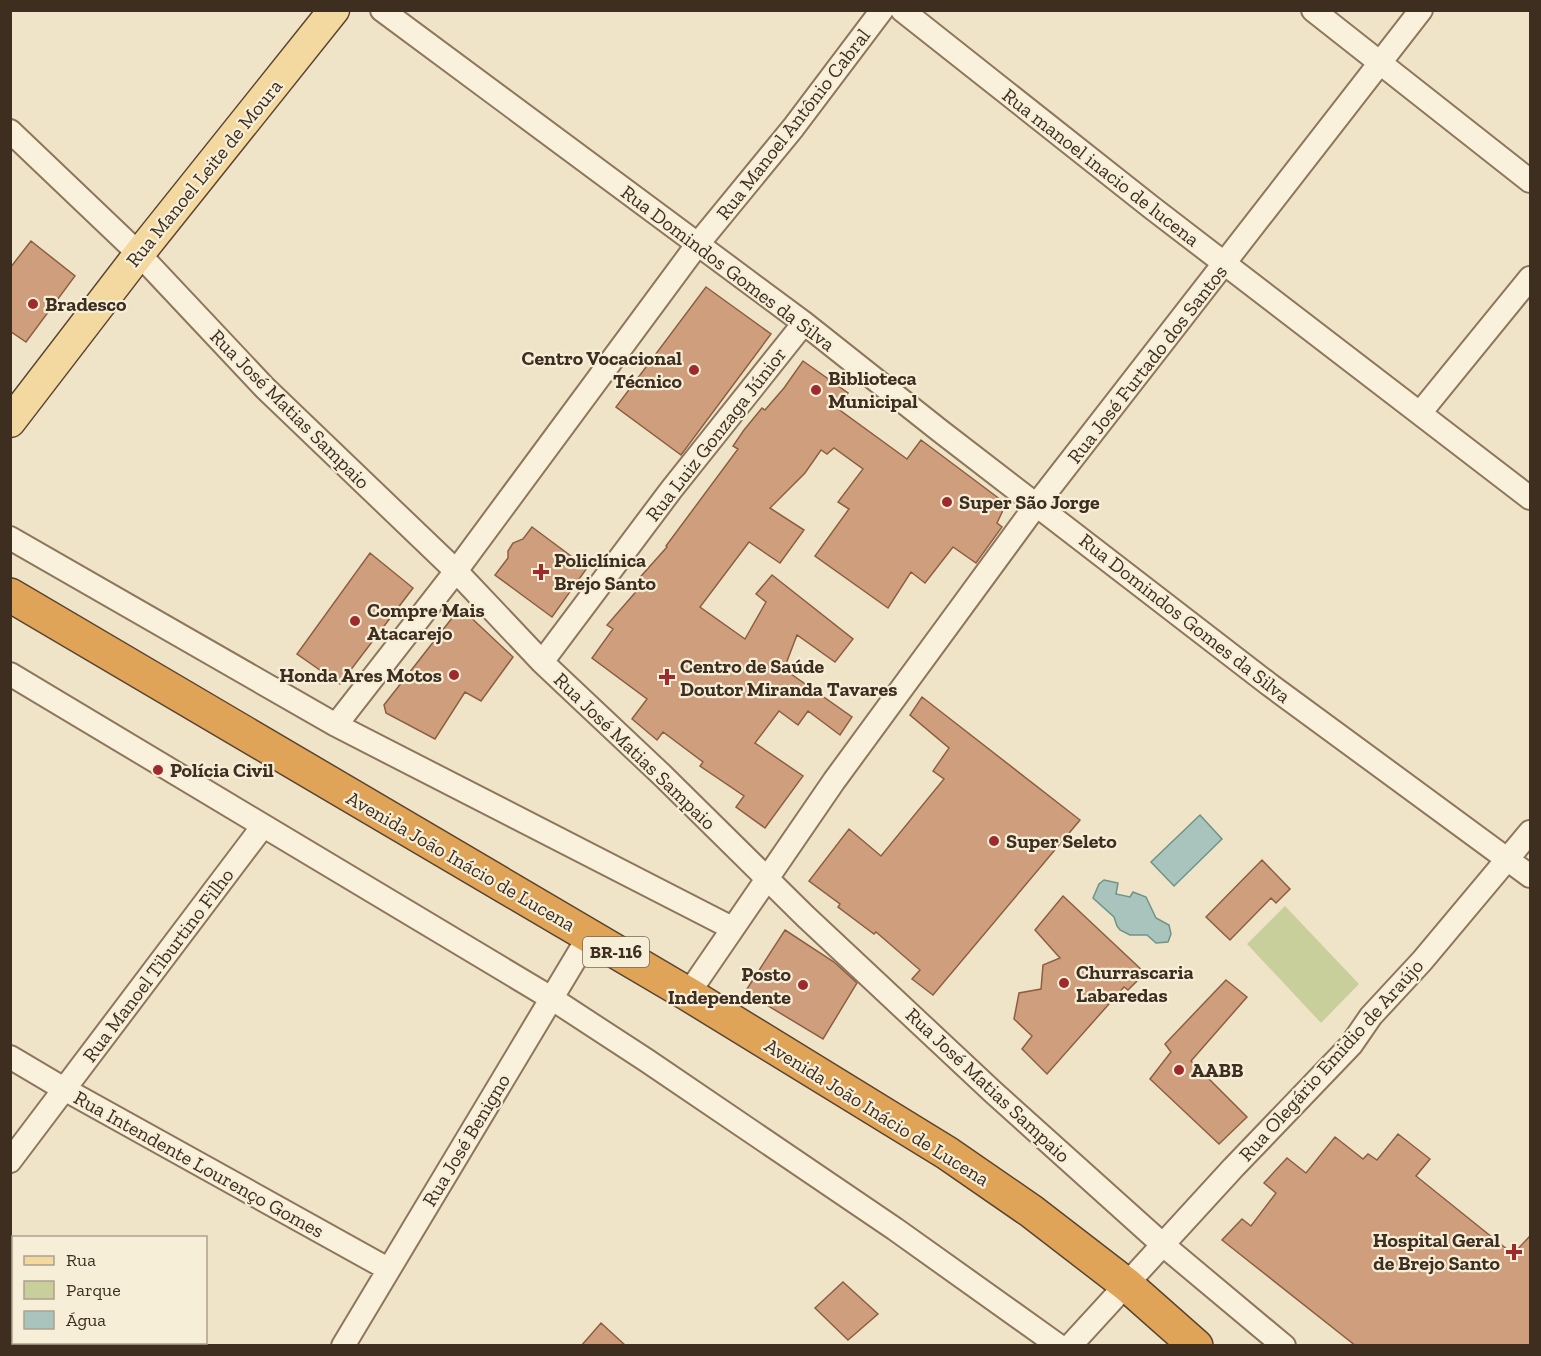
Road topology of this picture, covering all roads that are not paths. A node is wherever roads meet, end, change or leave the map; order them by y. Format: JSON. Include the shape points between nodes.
{"nodes":[{"id":1,"x":334,"y":10,"type":"edge"},
{"id":2,"x":382,"y":10,"type":"edge"},
{"id":3,"x":882,"y":10,"type":"edge"},
{"id":4,"x":902,"y":10,"type":"edge"},
{"id":5,"x":1313,"y":10,"type":"edge"},
{"id":6,"x":1421,"y":10,"type":"edge"},
{"id":7,"x":1379,"y":63,"type":"junction"},
{"id":8,"x":10,"y":130,"type":"edge"},
{"id":9,"x":1530,"y":181,"type":"edge"},
{"id":10,"x":697,"y":245,"type":"junction"},
{"id":11,"x":139,"y":254,"type":"junction"},
{"id":12,"x":1225,"y":264,"type":"junction"},
{"id":13,"x":1530,"y":278,"type":"edge"},
{"id":14,"x":804,"y":323,"type":"junction"},
{"id":15,"x":1420,"y":412,"type":"junction"},
{"id":16,"x":10,"y":422,"type":"edge"},
{"id":17,"x":1530,"y":498,"type":"edge"},
{"id":18,"x":1037,"y":504,"type":"junction"},
{"id":19,"x":10,"y":538,"type":"edge"},
{"id":20,"x":456,"y":571,"type":"junction"},
{"id":21,"x":10,"y":595,"type":"edge"},
{"id":22,"x":542,"y":662,"type":"junction"},
{"id":23,"x":10,"y":674,"type":"edge"},
{"id":24,"x":336,"y":725,"type":"junction"},
{"id":25,"x":262,"y":826,"type":"junction"},
{"id":26,"x":1530,"y":832,"type":"edge"},
{"id":27,"x":1508,"y":859,"type":"junction"},
{"id":28,"x":1530,"y":876,"type":"edge"},
{"id":29,"x":766,"y":879,"type":"junction"},
{"id":30,"x":732,"y":928,"type":"junction"},
{"id":31,"x":589,"y":936,"type":"junction"},
{"id":32,"x":688,"y":994,"type":"junction"},
{"id":33,"x":551,"y":998,"type":"junction"},
{"id":34,"x":10,"y":1057,"type":"edge"},
{"id":35,"x":64,"y":1089,"type":"junction"},
{"id":36,"x":10,"y":1161,"type":"edge"},
{"id":37,"x":1162,"y":1244,"type":"junction"},
{"id":38,"x":388,"y":1269,"type":"junction"},
{"id":39,"x":1127,"y":1285,"type":"junction"},
{"id":40,"x":343,"y":1346,"type":"edge"},
{"id":41,"x":1059,"y":1346,"type":"edge"},
{"id":42,"x":1070,"y":1346,"type":"edge"},
{"id":43,"x":1196,"y":1346,"type":"edge"},
{"id":44,"x":1284,"y":1346,"type":"edge"}],
"edges":[{"from":1,"to":11,"type":"main road","name":"Rua Manoel Leite de Moura"},
{"from":2,"to":10,"type":"street","name":"Rua Domindos Gomes da Silva"},
{"from":3,"to":10,"type":"street","name":"Rua Manoel Antônio Cabral","via":[[793,128]]},
{"from":4,"to":12,"type":"street","name":"Rua manoel inacio de lucena"},
{"from":5,"to":7,"type":"street"},
{"from":6,"to":7,"type":"street","name":"Rua José Furtado dos Santos"},
{"from":7,"to":9,"type":"street"},
{"from":7,"to":12,"type":"street","name":"Rua José Furtado dos Santos"},
{"from":8,"to":11,"type":"street","name":"Rua José Matias Sampaio"},
{"from":10,"to":14,"type":"street","name":"Rua Domindos Gomes da Silva"},
{"from":10,"to":20,"type":"street","name":"Rua Manoel Antônio Cabral"},
{"from":11,"to":16,"type":"main road","name":"Rua Manoel Leite de Moura"},
{"from":11,"to":20,"type":"street","name":"Rua José Matias Sampaio","via":[[266,388]]},
{"from":12,"to":15,"type":"street","name":"Rua manoel inacio de lucena"},
{"from":12,"to":18,"type":"street","name":"Rua José Furtado dos Santos"},
{"from":13,"to":15,"type":"street"},
{"from":14,"to":18,"type":"street","name":"Rua Domindos Gomes da Silva"},
{"from":14,"to":22,"type":"street","name":"Rua Luiz Gonzaga Júnior","via":[[671,490]]},
{"from":15,"to":17,"type":"street","name":"Rua manoel inacio de lucena"},
{"from":18,"to":27,"type":"street","name":"Rua Domindos Gomes da Silva","via":[[1270,685]]},
{"from":18,"to":29,"type":"street","name":"Rua José Furtado dos Santos"},
{"from":19,"to":24,"type":"street"},
{"from":20,"to":22,"type":"street","name":"Rua José Matias Sampaio"},
{"from":20,"to":24,"type":"street","name":"Rua Manoel Antônio Cabral"},
{"from":21,"to":31,"type":"highway","name":"Avenida João Inácio de Lucena","number":"BR-116"},
{"from":22,"to":29,"type":"street","name":"Rua José Matias Sampaio"},
{"from":23,"to":25,"type":"street"},
{"from":24,"to":30,"type":"street"},
{"from":25,"to":33,"type":"street"},
{"from":25,"to":35,"type":"street","name":"Rua Manoel Tiburtino Filho"},
{"from":26,"to":27,"type":"street","name":"Rua Olegário Emidio de Araújo"},
{"from":27,"to":28,"type":"street","name":"Rua Domindos Gomes da Silva"},
{"from":27,"to":37,"type":"street","name":"Rua Olegário Emidio de Araújo","via":[[1371,1016],[1351,1045]]},
{"from":29,"to":30,"type":"street","name":"Rua José Furtado dos Santos"},
{"from":29,"to":37,"type":"street","name":"Rua José Matias Sampaio"},
{"from":30,"to":32,"type":"street","name":"Rua José Furtado dos Santos"},
{"from":31,"to":32,"type":"highway","name":"Avenida João Inácio de Lucena","number":"BR-116"},
{"from":31,"to":33,"type":"street","name":"Rua José Benigno"},
{"from":32,"to":39,"type":"highway","name":"Avenida João Inácio de Lucena","number":"BR-116","via":[[947,1153]]},
{"from":33,"to":38,"type":"street","name":"Rua José Benigno"},
{"from":33,"to":41,"type":"street","via":[[857,1203]]},
{"from":34,"to":35,"type":"street","name":"Rua Intendente Lourenço Gomes"},
{"from":35,"to":36,"type":"street","name":"Rua Manoel Tiburtino Filho"},
{"from":35,"to":38,"type":"street","name":"Rua Intendente Lourenço Gomes"},
{"from":37,"to":39,"type":"street","name":"Rua Olegário Emidio de Araújo"},
{"from":37,"to":44,"type":"street","name":"Rua José Matias Sampaio"},
{"from":38,"to":40,"type":"street","name":"Rua José Benigno"},
{"from":39,"to":42,"type":"street","name":"Rua Olegário Emidio de Araújo"},
{"from":39,"to":43,"type":"highway","name":"Avenida João Inácio de Lucena","number":"BR-116"}]}
